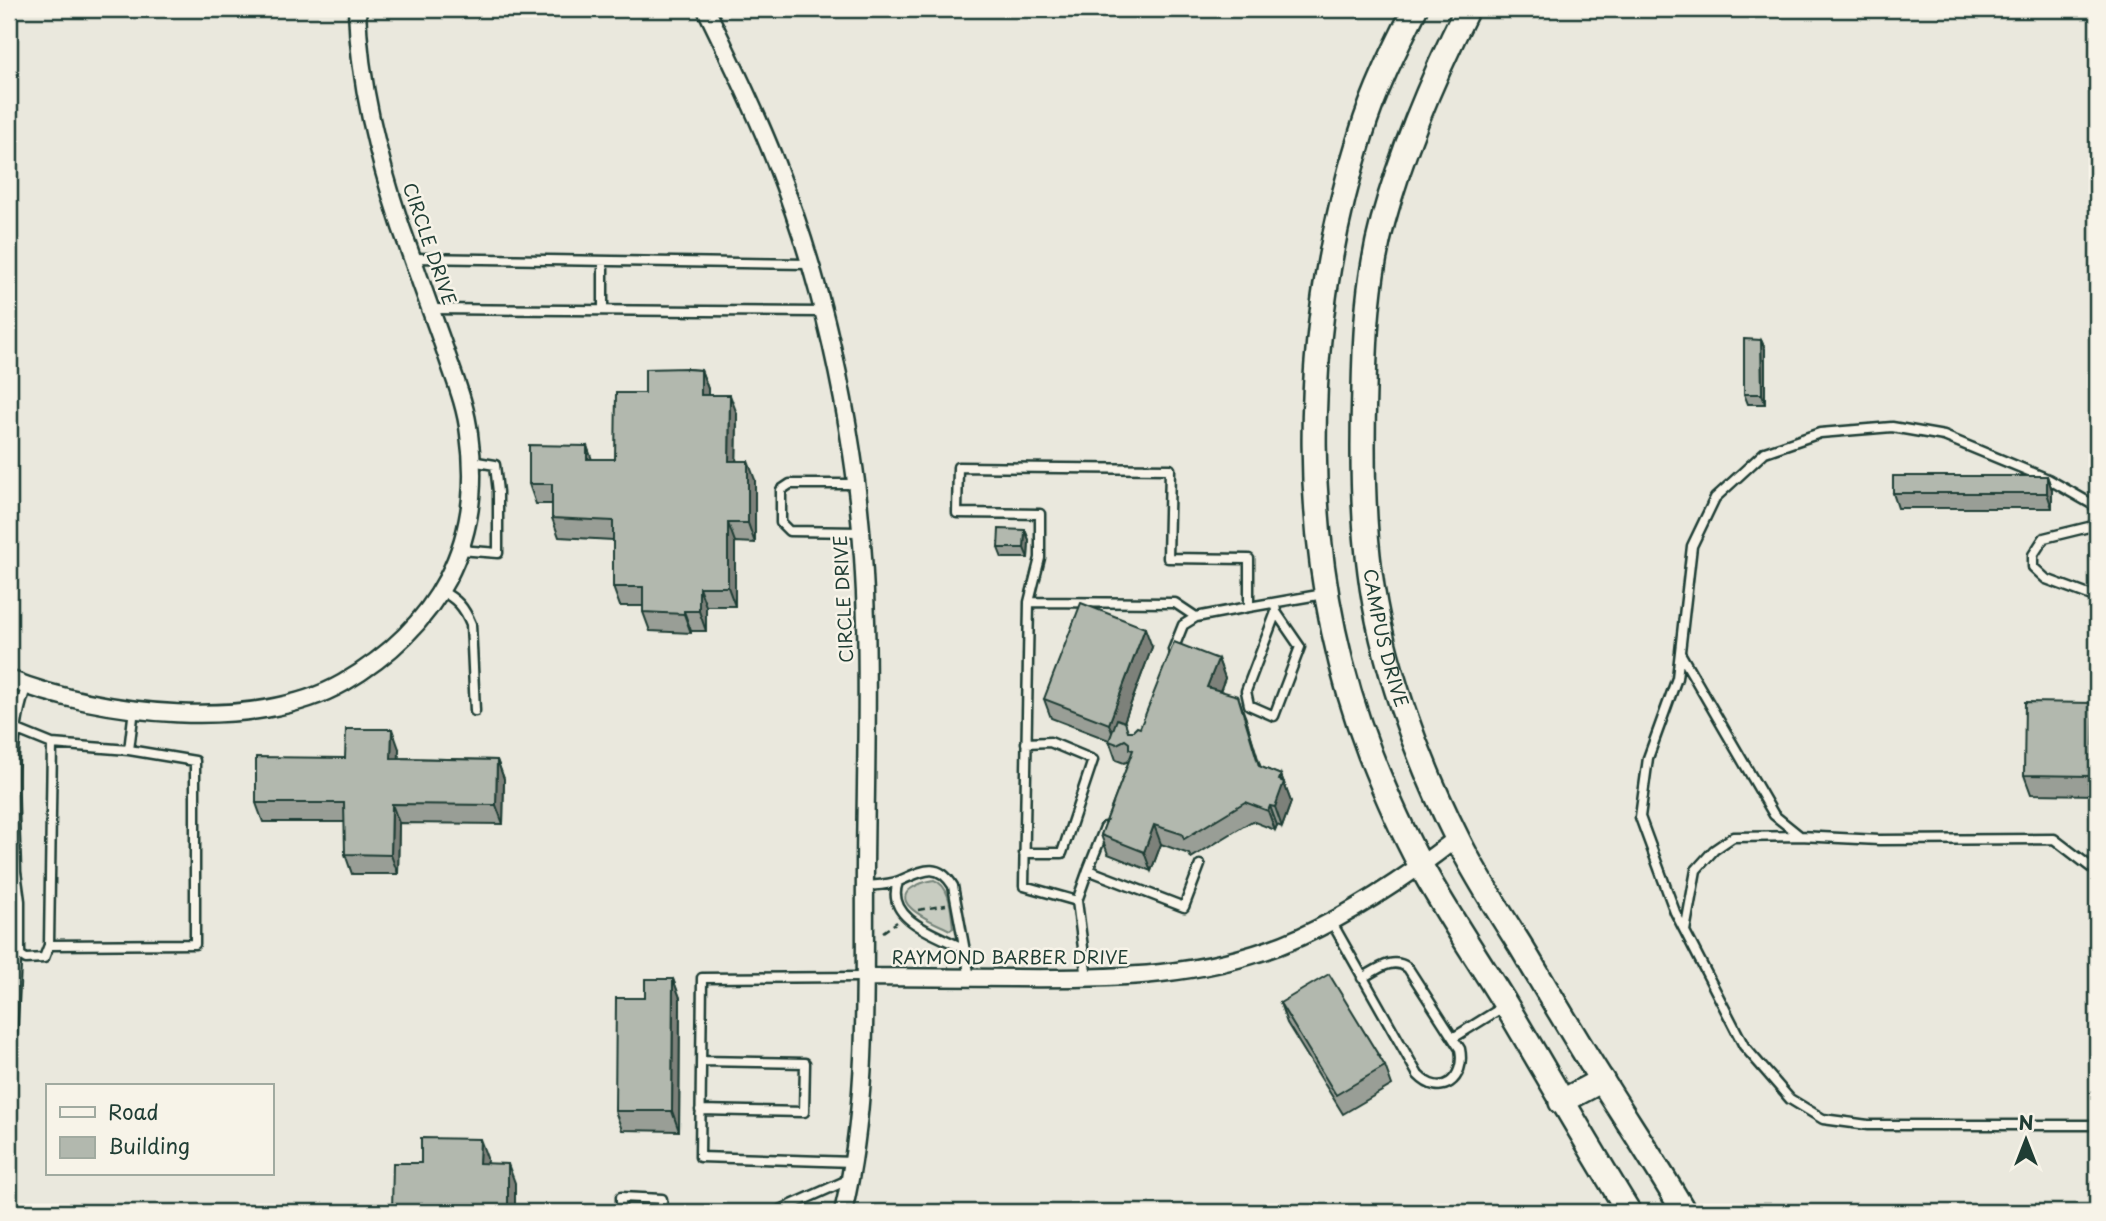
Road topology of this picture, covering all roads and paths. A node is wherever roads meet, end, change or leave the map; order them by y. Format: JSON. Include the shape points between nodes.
{"nodes":[{"id":1,"x":357,"y":9,"type":"edge"},
{"id":2,"x":706,"y":9,"type":"edge"},
{"id":3,"x":1415,"y":9,"type":"edge"},
{"id":4,"x":1467,"y":9,"type":"edge"},
{"id":5,"x":413,"y":258,"type":"junction"},
{"id":6,"x":603,"y":261,"type":"junction"},
{"id":7,"x":810,"y":264,"type":"junction"},
{"id":8,"x":430,"y":309,"type":"junction"},
{"id":9,"x":603,"y":310,"type":"junction"},
{"id":10,"x":823,"y":312,"type":"junction"},
{"id":11,"x":471,"y":461,"type":"junction"},
{"id":12,"x":856,"y":484,"type":"junction"},
{"id":13,"x":2097,"y":508,"type":"edge"},
{"id":14,"x":2097,"y":525,"type":"edge"},
{"id":15,"x":860,"y":532,"type":"junction"},
{"id":16,"x":460,"y":550,"type":"junction"},
{"id":17,"x":441,"y":591,"type":"junction"},
{"id":18,"x":1328,"y":593,"type":"junction"},
{"id":19,"x":2097,"y":598,"type":"edge"},
{"id":20,"x":1029,"y":602,"type":"junction"},
{"id":21,"x":1249,"y":607,"type":"junction"},
{"id":22,"x":1276,"y":607,"type":"junction"},
{"id":23,"x":1196,"y":617,"type":"junction"},
{"id":24,"x":1680,"y":652,"type":"junction"},
{"id":25,"x":1169,"y":661,"type":"edge"},
{"id":26,"x":9,"y":679,"type":"edge"},
{"id":27,"x":26,"y":686,"type":"junction"},
{"id":28,"x":134,"y":708,"type":"junction"},
{"id":29,"x":475,"y":711,"type":"dead end"},
{"id":30,"x":12,"y":729,"type":"edge"},
{"id":31,"x":1026,"y":743,"type":"junction"},
{"id":32,"x":52,"y":744,"type":"junction"},
{"id":33,"x":129,"y":750,"type":"junction"},
{"id":34,"x":1107,"y":824,"type":"edge"},
{"id":35,"x":1800,"y":836,"type":"junction"},
{"id":36,"x":1457,"y":838,"type":"junction"},
{"id":37,"x":1024,"y":853,"type":"junction"},
{"id":38,"x":1200,"y":865,"type":"dead end"},
{"id":39,"x":1421,"y":866,"type":"junction"},
{"id":40,"x":1088,"y":870,"type":"junction"},
{"id":41,"x":12,"y":872,"type":"edge"},
{"id":42,"x":2097,"y":872,"type":"edge"},
{"id":43,"x":898,"y":882,"type":"junction"},
{"id":44,"x":865,"y":886,"type":"junction"},
{"id":45,"x":1077,"y":901,"type":"junction"},
{"id":46,"x":1331,"y":921,"type":"junction"},
{"id":47,"x":1685,"y":931,"type":"junction"},
{"id":48,"x":49,"y":946,"type":"junction"},
{"id":49,"x":964,"y":949,"type":"junction"},
{"id":50,"x":20,"y":952,"type":"junction"},
{"id":51,"x":864,"y":977,"type":"junction"},
{"id":52,"x":970,"y":978,"type":"junction"},
{"id":53,"x":1362,"y":978,"type":"junction"},
{"id":54,"x":1087,"y":979,"type":"junction"},
{"id":55,"x":1506,"y":1005,"type":"junction"},
{"id":56,"x":1453,"y":1038,"type":"junction"},
{"id":57,"x":9,"y":1041,"type":"edge"},
{"id":58,"x":701,"y":1061,"type":"junction"},
{"id":59,"x":1602,"y":1080,"type":"junction"},
{"id":60,"x":1561,"y":1102,"type":"junction"},
{"id":61,"x":700,"y":1110,"type":"junction"},
{"id":62,"x":2097,"y":1125,"type":"edge"},
{"id":63,"x":854,"y":1162,"type":"junction"},
{"id":64,"x":850,"y":1179,"type":"junction"},
{"id":65,"x":621,"y":1212,"type":"edge"},
{"id":66,"x":663,"y":1212,"type":"edge"},
{"id":67,"x":776,"y":1212,"type":"edge"},
{"id":68,"x":844,"y":1212,"type":"edge"},
{"id":69,"x":1629,"y":1212,"type":"edge"},
{"id":70,"x":1684,"y":1212,"type":"edge"}],
"edges":[{"from":1,"to":5,"type":"street","name":"CIRCLE DRIVE","via":[[367,97],[380,157]]},
{"from":2,"to":7,"type":"street","name":"CIRCLE DRIVE","via":[[775,160]]},
{"from":3,"to":18,"type":"main road","via":[[1361,132],[1329,264],[1319,343],[1316,435],[1317,514]]},
{"from":4,"to":36,"type":"main road","name":"CAMPUS DRIVE","via":[[1420,111],[1382,224],[1365,341],[1362,448],[1377,613],[1408,723]]},
{"from":5,"to":6,"type":"lane"},
{"from":5,"to":8,"type":"street","name":"CIRCLE DRIVE"},
{"from":6,"to":7,"type":"lane"},
{"from":6,"to":9,"type":"lane"},
{"from":7,"to":10,"type":"street","name":"CIRCLE DRIVE"},
{"from":8,"to":9,"type":"lane"},
{"from":8,"to":11,"type":"street","name":"CIRCLE DRIVE","via":[[457,384]]},
{"from":9,"to":10,"type":"lane"},
{"from":10,"to":12,"type":"street","name":"CIRCLE DRIVE","via":[[839,375]]},
{"from":11,"to":16,"type":"street","name":"CIRCLE DRIVE","via":[[468,522]]},
{"from":11,"to":16,"type":"lane","via":[[495,465],[498,553]]},
{"from":12,"to":15,"type":"street","name":"CIRCLE DRIVE"},
{"from":12,"to":15,"type":"lane","via":[[790,484],[781,490],[781,523],[789,531]]},
{"from":13,"to":24,"type":"lane","via":[[2048,479],[1944,436],[1892,427],[1821,433],[1765,452],[1715,498],[1692,546]]},
{"from":14,"to":19,"type":"lane","via":[[2044,538],[2033,555],[2033,567],[2046,579]]},
{"from":15,"to":44,"type":"street","name":"CIRCLE DRIVE","via":[[867,615]]},
{"from":16,"to":17,"type":"street","name":"CIRCLE DRIVE"},
{"from":17,"to":28,"type":"street","name":"CIRCLE DRIVE","via":[[397,646],[328,691],[281,707],[230,714]]},
{"from":17,"to":29,"type":"lane","via":[[456,599],[471,624]]},
{"from":18,"to":22,"type":"lane"},
{"from":18,"to":39,"type":"main road","via":[[1353,706]]},
{"from":20,"to":21,"type":"lane","via":[[1040,558],[1040,514],[957,513],[958,467],[1170,469],[1168,558],[1249,559]]},
{"from":20,"to":23,"type":"lane","via":[[1175,603]]},
{"from":20,"to":31,"type":"lane"},
{"from":21,"to":22,"type":"lane"},
{"from":21,"to":23,"type":"lane"},
{"from":22,"to":22,"type":"lane","via":[[1246,691],[1250,705],[1274,716],[1300,647]]},
{"from":23,"to":25,"type":"lane","via":[[1183,625]]},
{"from":24,"to":35,"type":"lane","via":[[1774,815]]},
{"from":24,"to":47,"type":"lane","via":[[1676,678],[1648,758],[1640,817]]},
{"from":26,"to":27,"type":"street","name":"CIRCLE DRIVE"},
{"from":27,"to":28,"type":"street","name":"CIRCLE DRIVE"},
{"from":27,"to":30,"type":"lane"},
{"from":28,"to":33,"type":"lane"},
{"from":30,"to":32,"type":"lane"},
{"from":30,"to":41,"type":"lane"},
{"from":31,"to":37,"type":"lane"},
{"from":31,"to":37,"type":"lane","via":[[1050,743],[1093,760],[1062,853]]},
{"from":32,"to":33,"type":"lane"},
{"from":32,"to":48,"type":"lane"},
{"from":33,"to":48,"type":"lane","via":[[195,761],[195,944]]},
{"from":34,"to":40,"type":"lane"},
{"from":35,"to":42,"type":"lane","via":[[2054,839]]},
{"from":35,"to":47,"type":"lane","via":[[1733,837],[1714,850],[1696,870]]},
{"from":36,"to":39,"type":"street","name":"RAYMOND BARBER DRIVE"},
{"from":36,"to":59,"type":"main road","name":"CAMPUS DRIVE"},
{"from":37,"to":45,"type":"lane","via":[[1024,886]]},
{"from":38,"to":40,"type":"lane","via":[[1184,907]]},
{"from":39,"to":46,"type":"street","name":"RAYMOND BARBER DRIVE"},
{"from":39,"to":55,"type":"main road"},
{"from":40,"to":45,"type":"lane"},
{"from":41,"to":50,"type":"lane","via":[[20,901]]},
{"from":43,"to":44,"type":"lane"},
{"from":43,"to":49,"type":"lane","via":[[894,891],[901,913]]},
{"from":43,"to":49,"type":"lane","via":[[929,870],[947,876],[953,886]]},
{"from":44,"to":51,"type":"street","name":"CIRCLE DRIVE"},
{"from":45,"to":54,"type":"lane"},
{"from":46,"to":53,"type":"lane"},
{"from":46,"to":54,"type":"street","name":"RAYMOND BARBER DRIVE","via":[[1298,938],[1192,970]]},
{"from":47,"to":62,"type":"lane","via":[[1744,1046],[1790,1099],[1823,1119],[1868,1125]]},
{"from":48,"to":50,"type":"lane","via":[[44,958],[26,959]]},
{"from":49,"to":52,"type":"lane"},
{"from":50,"to":57,"type":"lane"},
{"from":51,"to":52,"type":"street","name":"RAYMOND BARBER DRIVE"},
{"from":51,"to":58,"type":"lane","via":[[702,978]]},
{"from":51,"to":63,"type":"street","name":"CIRCLE DRIVE","via":[[862,1099]]},
{"from":52,"to":54,"type":"street","name":"RAYMOND BARBER DRIVE"},
{"from":53,"to":56,"type":"lane","via":[[1391,962],[1401,962]]},
{"from":53,"to":56,"type":"lane","via":[[1424,1082],[1445,1085],[1454,1080],[1462,1060]]},
{"from":55,"to":56,"type":"lane"},
{"from":55,"to":60,"type":"main road"},
{"from":58,"to":61,"type":"lane"},
{"from":58,"to":61,"type":"lane","via":[[805,1063],[805,1100],[804,1112]]},
{"from":59,"to":60,"type":"main road"},
{"from":59,"to":70,"type":"main road","name":"CAMPUS DRIVE"},
{"from":60,"to":69,"type":"main road"},
{"from":61,"to":63,"type":"lane","via":[[700,1157]]},
{"from":63,"to":64,"type":"street","name":"CIRCLE DRIVE"},
{"from":64,"to":67,"type":"lane"},
{"from":64,"to":68,"type":"street","name":"CIRCLE DRIVE"},
{"from":65,"to":66,"type":"lane","via":[[621,1197],[662,1199]]}]}
